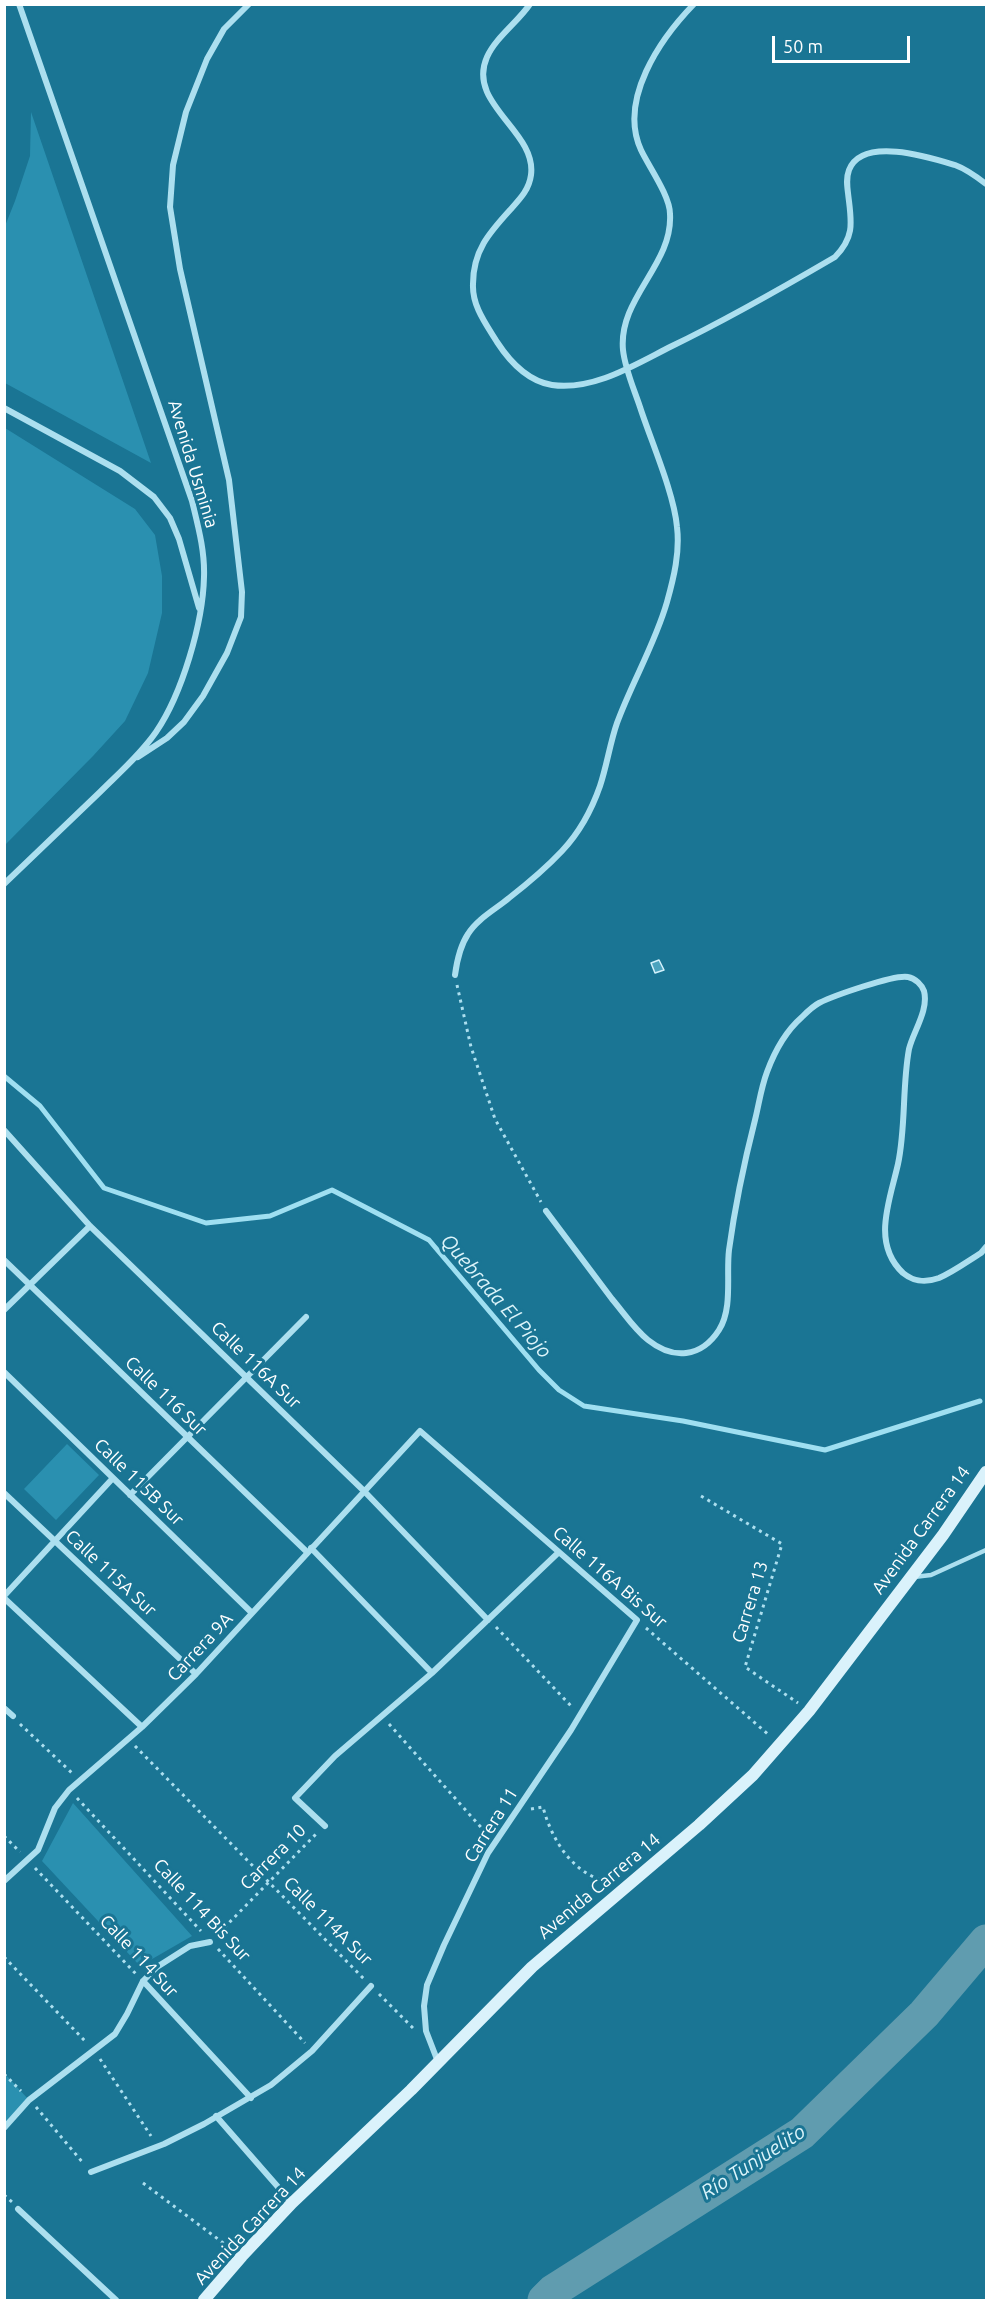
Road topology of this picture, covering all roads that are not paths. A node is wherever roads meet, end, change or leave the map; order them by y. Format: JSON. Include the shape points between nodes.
{"nodes":[{"id":1,"x":19,"y":4,"type":"edge"},
{"id":2,"x":249,"y":4,"type":"edge"},
{"id":3,"x":530,"y":4,"type":"edge"},
{"id":4,"x":694,"y":4,"type":"edge"},
{"id":5,"x":987,"y":184,"type":"edge"},
{"id":6,"x":628,"y":369,"type":"junction"},
{"id":7,"x":4,"y":408,"type":"edge"},
{"id":8,"x":200,"y":612,"type":"junction"},
{"id":9,"x":132,"y":761,"type":"junction"},
{"id":10,"x":4,"y":884,"type":"edge"},
{"id":11,"x":455,"y":975,"type":"road end"},
{"id":12,"x":4,"y":1130,"type":"edge"},
{"id":13,"x":546,"y":1211,"type":"road end"},
{"id":14,"x":90,"y":1226,"type":"junction"},
{"id":15,"x":987,"y":1247,"type":"edge"},
{"id":16,"x":4,"y":1260,"type":"edge"},
{"id":17,"x":29,"y":1284,"type":"junction"},
{"id":18,"x":4,"y":1310,"type":"edge"},
{"id":19,"x":306,"y":1317,"type":"dead end"},
{"id":20,"x":4,"y":1372,"type":"edge"},
{"id":21,"x":247,"y":1377,"type":"junction"},
{"id":22,"x":420,"y":1431,"type":"joint"},
{"id":23,"x":187,"y":1437,"type":"junction"},
{"id":24,"x":987,"y":1472,"type":"edge"},
{"id":25,"x":113,"y":1478,"type":"junction"},
{"id":26,"x":364,"y":1491,"type":"junction"},
{"id":27,"x":4,"y":1493,"type":"edge"},
{"id":28,"x":130,"y":1494,"type":"junction"},
{"id":29,"x":55,"y":1541,"type":"junction"},
{"id":30,"x":309,"y":1550,"type":"junction"},
{"id":31,"x":987,"y":1550,"type":"edge"},
{"id":32,"x":559,"y":1552,"type":"junction"},
{"id":33,"x":909,"y":1578,"type":"junction"},
{"id":34,"x":4,"y":1597,"type":"edge"},
{"id":35,"x":252,"y":1613,"type":"junction"},
{"id":36,"x":488,"y":1620,"type":"junction"},
{"id":37,"x":637,"y":1620,"type":"joint"},
{"id":38,"x":432,"y":1673,"type":"junction"},
{"id":39,"x":196,"y":1674,"type":"junction"},
{"id":40,"x":4,"y":1708,"type":"edge"},
{"id":41,"x":13,"y":1716,"type":"road end"},
{"id":42,"x":142,"y":1727,"type":"junction"},
{"id":43,"x":325,"y":1826,"type":"road end"},
{"id":44,"x":4,"y":1881,"type":"edge"},
{"id":45,"x":210,"y":1942,"type":"road end"},
{"id":46,"x":143,"y":1981,"type":"junction"},
{"id":47,"x":371,"y":1986,"type":"road end"},
{"id":48,"x":438,"y":2063,"type":"junction"},
{"id":49,"x":250,"y":2098,"type":"junction"},
{"id":50,"x":216,"y":2116,"type":"junction"},
{"id":51,"x":4,"y":2127,"type":"edge"},
{"id":52,"x":91,"y":2172,"type":"road end"},
{"id":53,"x":292,"y":2203,"type":"junction"},
{"id":54,"x":18,"y":2209,"type":"dead end"},
{"id":55,"x":116,"y":2301,"type":"edge"},
{"id":56,"x":204,"y":2301,"type":"edge"}],
"edges":[{"from":1,"to":8,"type":"street","name":"Avenida Usminia","via":[[192,501],[203,552]]},
{"from":2,"to":9,"type":"street","via":[[224,29],[190,101],[173,165],[170,207],[180,269],[229,480],[242,592],[241,617],[227,653],[184,722]]},
{"from":3,"to":6,"type":"street","via":[[488,55],[483,68],[491,100],[526,149],[531,173],[525,191],[482,244],[474,263],[475,305],[503,351],[521,372],[539,381],[579,384]]},
{"from":4,"to":6,"type":"street","via":[[664,41],[646,73],[637,100],[634,123],[639,146],[670,207],[671,228],[662,255],[624,321],[623,350]]},
{"from":5,"to":6,"type":"street","via":[[957,166],[917,155],[881,151],[860,156],[846,180],[850,237],[835,257]]},
{"from":6,"to":11,"type":"street","via":[[677,525],[678,558],[667,603],[618,721],[600,786],[586,819],[562,850],[470,931],[457,957]]},
{"from":7,"to":8,"type":"street","via":[[120,471],[154,497],[170,518],[179,539]]},
{"from":8,"to":9,"type":"street","name":"Avenida Usminia","via":[[188,663],[172,705]]},
{"from":9,"to":10,"type":"street","name":"Avenida Usminia"},
{"from":12,"to":14,"type":"street","name":"Calle 116A Sur"},
{"from":13,"to":15,"type":"street","via":[[649,1341],[673,1354],[692,1353],[710,1342],[726,1314],[727,1266],[746,1158],[762,1088],[779,1046],[801,1017],[818,1004],[885,980],[908,976],[919,982],[924,998],[910,1046],[898,1165],[891,1183],[885,1239],[889,1255],[911,1280],[923,1281],[938,1278]]},
{"from":14,"to":17,"type":"street"},
{"from":14,"to":21,"type":"street","name":"Calle 116A Sur"},
{"from":16,"to":17,"type":"street","name":"Calle 116 Sur"},
{"from":17,"to":18,"type":"street"},
{"from":17,"to":23,"type":"street","name":"Calle 116 Sur"},
{"from":19,"to":21,"type":"street"},
{"from":20,"to":25,"type":"street","name":"Calle 115B Sur"},
{"from":21,"to":23,"type":"street"},
{"from":21,"to":26,"type":"street","name":"Calle 116A Sur"},
{"from":22,"to":26,"type":"street","name":"Carrera 9A"},
{"from":22,"to":32,"type":"street","name":"Calle 116A Bis Sur"},
{"from":23,"to":28,"type":"street"},
{"from":23,"to":30,"type":"street","name":"Calle 116 Sur"},
{"from":24,"to":33,"type":"main road","name":"Avenida Carrera 14"},
{"from":25,"to":28,"type":"street","name":"Calle 115B Sur"},
{"from":25,"to":29,"type":"street"},
{"from":26,"to":30,"type":"street","name":"Carrera 9A"},
{"from":26,"to":36,"type":"street","name":"Calle 116A Sur"},
{"from":27,"to":29,"type":"street","name":"Calle 115A Sur"},
{"from":28,"to":35,"type":"street","name":"Calle 115B Sur"},
{"from":29,"to":34,"type":"street"},
{"from":29,"to":39,"type":"street","name":"Calle 115A Sur"},
{"from":30,"to":35,"type":"street","name":"Carrera 9A"},
{"from":30,"to":38,"type":"street","name":"Calle 116 Sur"},
{"from":31,"to":33,"type":"lane","via":[[931,1575]]},
{"from":32,"to":36,"type":"street","name":"Carrera 10"},
{"from":32,"to":37,"type":"street","name":"Calle 116A Bis Sur"},
{"from":33,"to":48,"type":"main road","name":"Avenida Carrera 14","via":[[780,1745],[725,1801],[532,1967]]},
{"from":34,"to":42,"type":"street"},
{"from":35,"to":39,"type":"street","name":"Carrera 9A"},
{"from":36,"to":38,"type":"street","name":"Carrera 10"},
{"from":37,"to":48,"type":"street","name":"Carrera 11","via":[[580,1716],[488,1853],[444,1945],[427,1985],[424,2006],[426,2031]]},
{"from":38,"to":43,"type":"street","name":"Carrera 10","via":[[335,1756],[295,1798]]},
{"from":39,"to":42,"type":"street","name":"Carrera 9A"},
{"from":40,"to":41,"type":"street"},
{"from":42,"to":44,"type":"street","name":"Carrera 9A","via":[[69,1790],[55,1808],[38,1850]]},
{"from":45,"to":46,"type":"street","via":[[190,1946]]},
{"from":46,"to":49,"type":"street","name":"Calle 114 Sur"},
{"from":46,"to":51,"type":"street","via":[[115,2034],[29,2100]]},
{"from":47,"to":49,"type":"street","via":[[312,2051]]},
{"from":48,"to":53,"type":"main road","name":"Avenida Carrera 14"},
{"from":49,"to":50,"type":"street"},
{"from":50,"to":52,"type":"street","via":[[164,2144]]},
{"from":50,"to":53,"type":"street"},
{"from":53,"to":56,"type":"main road","name":"Avenida Carrera 14"},
{"from":54,"to":55,"type":"street"}]}
